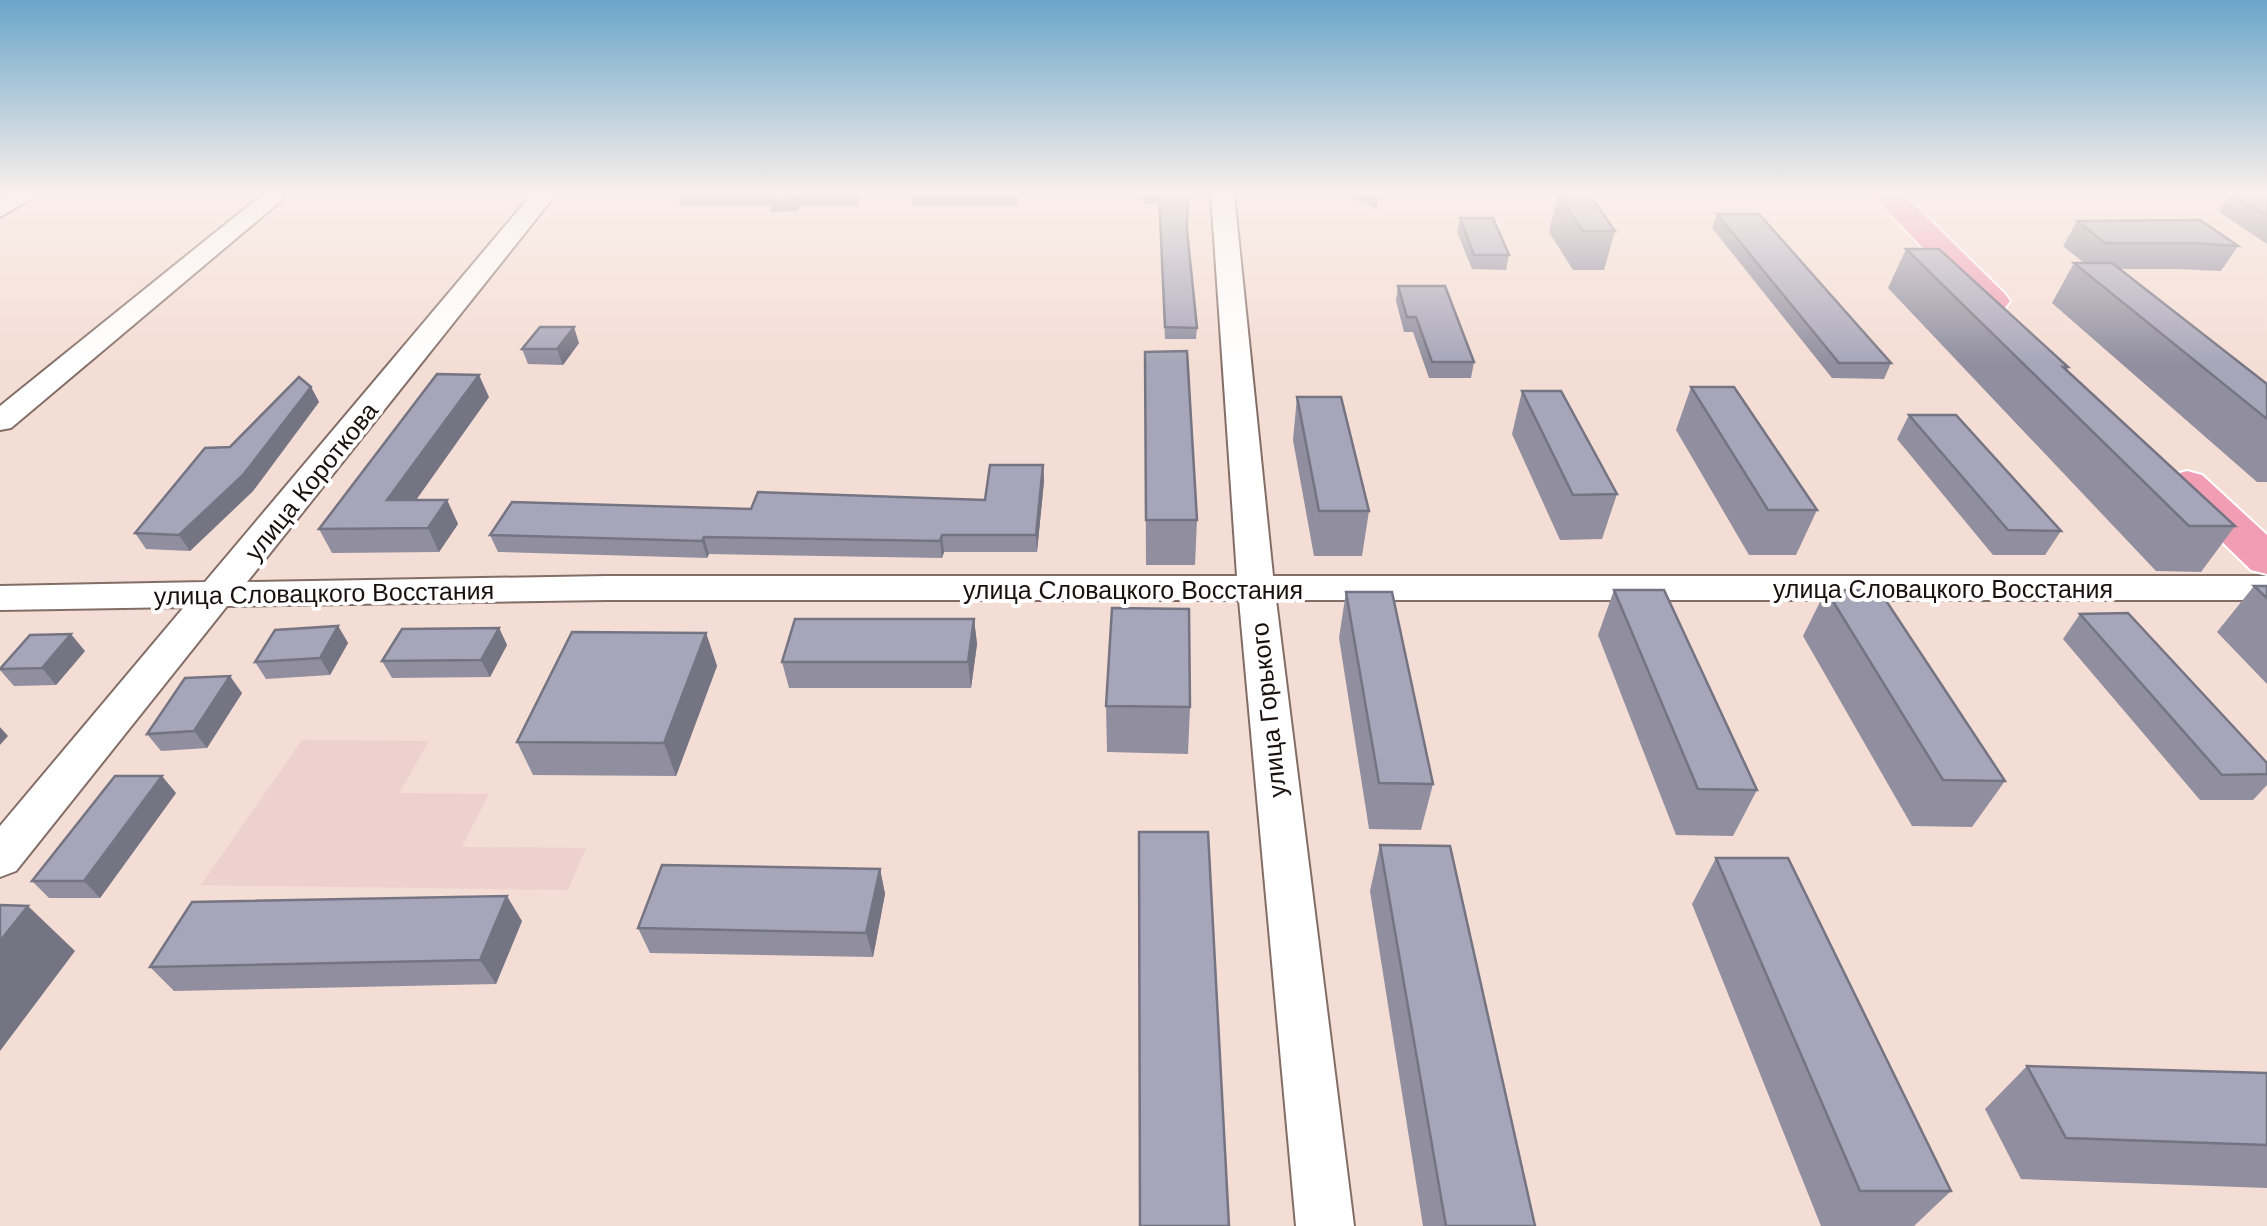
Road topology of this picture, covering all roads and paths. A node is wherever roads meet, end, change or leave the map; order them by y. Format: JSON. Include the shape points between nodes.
{"nodes":[{"id":1,"x":207,"y":251,"type":"edge"},
{"id":2,"x":498,"y":251,"type":"edge"},
{"id":3,"x":1228,"y":251,"type":"edge"},
{"id":4,"x":1944,"y":251,"type":"edge"},
{"id":5,"x":2020,"y":327,"type":"edge"},
{"id":6,"x":0,"y":422,"type":"edge"},
{"id":7,"x":2158,"y":457,"type":"edge"},
{"id":8,"x":2267,"y":560,"type":"edge"},
{"id":9,"x":2267,"y":588,"type":"edge"},
{"id":10,"x":1256,"y":590,"type":"junction"},
{"id":11,"x":220,"y":595,"type":"junction"},
{"id":12,"x":0,"y":598,"type":"edge"},
{"id":13,"x":0,"y":858,"type":"edge"},
{"id":14,"x":1325,"y":1226,"type":"edge"}],
"edges":[{"from":1,"to":6,"type":"street"},
{"from":2,"to":11,"type":"street","name":"улица Короткова"},
{"from":3,"to":10,"type":"street","name":"улица Горького"},
{"from":4,"to":5,"type":"main road"},
{"from":7,"to":8,"type":"main road"},
{"from":9,"to":10,"type":"street","name":"улица Словацкого Восстания"},
{"from":10,"to":11,"type":"street","name":"улица Словацкого Восстания","via":[[606,588]]},
{"from":10,"to":14,"type":"street","name":"улица Горького"},
{"from":11,"to":12,"type":"street","name":"улица Словацкого Восстания"},
{"from":11,"to":13,"type":"street","name":"улица Короткова"}]}
